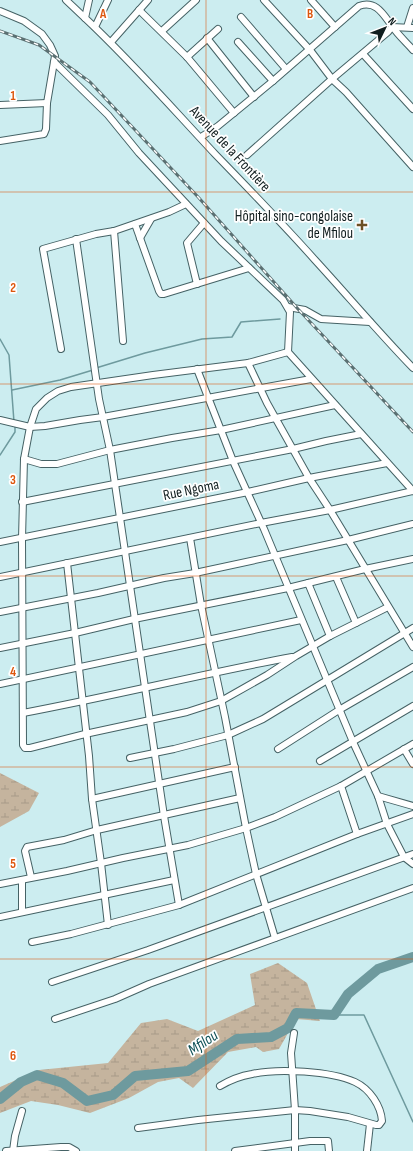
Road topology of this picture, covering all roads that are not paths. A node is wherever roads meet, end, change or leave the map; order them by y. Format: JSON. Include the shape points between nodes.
{"nodes":[{"id":1,"x":66,"y":0,"type":"edge"},
{"id":2,"x":89,"y":0,"type":"edge"},
{"id":3,"x":108,"y":0,"type":"edge"},
{"id":4,"x":148,"y":0,"type":"edge"},
{"id":5,"x":196,"y":0,"type":"edge"},
{"id":6,"x":264,"y":0,"type":"edge"},
{"id":7,"x":311,"y":0,"type":"edge"},
{"id":8,"x":373,"y":2,"type":"edge"},
{"id":9,"x":357,"y":3,"type":"edge"},
{"id":10,"x":413,"y":8,"type":"edge"},
{"id":11,"x":139,"y":10,"type":"junction"},
{"id":12,"x":0,"y":11,"type":"edge"},
{"id":13,"x":241,"y":17,"type":"dead end"},
{"id":14,"x":85,"y":18,"type":"junction"},
{"id":15,"x":95,"y":27,"type":"junction"},
{"id":16,"x":335,"y":27,"type":"junction"},
{"id":17,"x":392,"y":27,"type":"junction"},
{"id":18,"x":410,"y":27,"type":"edge"},
{"id":19,"x":218,"y":29,"type":"dead end"},
{"id":20,"x":162,"y":32,"type":"junction"},
{"id":21,"x":207,"y":38,"type":"junction"},
{"id":22,"x":111,"y":42,"type":"junction"},
{"id":23,"x":238,"y":42,"type":"dead end"},
{"id":24,"x":310,"y":50,"type":"junction"},
{"id":25,"x":413,"y":50,"type":"edge"},
{"id":26,"x":363,"y":54,"type":"junction"},
{"id":27,"x":187,"y":57,"type":"junction"},
{"id":28,"x":54,"y":62,"type":"junction"},
{"id":29,"x":286,"y":69,"type":"junction"},
{"id":30,"x":332,"y":79,"type":"junction"},
{"id":31,"x":274,"y":81,"type":"junction"},
{"id":32,"x":254,"y":97,"type":"junction"},
{"id":33,"x":46,"y":103,"type":"junction"},
{"id":34,"x":0,"y":105,"type":"edge"},
{"id":35,"x":413,"y":109,"type":"edge"},
{"id":36,"x":234,"y":113,"type":"junction"},
{"id":37,"x":201,"y":137,"type":"junction"},
{"id":38,"x":0,"y":141,"type":"edge"},
{"id":39,"x":247,"y":155,"type":"dead end"},
{"id":40,"x":413,"y":167,"type":"edge"},
{"id":41,"x":186,"y":204,"type":"junction"},
{"id":42,"x":151,"y":218,"type":"junction"},
{"id":43,"x":204,"y":223,"type":"junction"},
{"id":44,"x":134,"y":224,"type":"junction"},
{"id":45,"x":114,"y":231,"type":"junction"},
{"id":46,"x":140,"y":238,"type":"junction"},
{"id":47,"x":76,"y":239,"type":"junction"},
{"id":48,"x":249,"y":268,"type":"junction"},
{"id":49,"x":197,"y":284,"type":"junction"},
{"id":50,"x":288,"y":307,"type":"junction"},
{"id":51,"x":370,"y":322,"type":"junction"},
{"id":52,"x":123,"y":341,"type":"dead end"},
{"id":53,"x":62,"y":349,"type":"dead end"},
{"id":54,"x":288,"y":352,"type":"junction"},
{"id":55,"x":248,"y":363,"type":"junction"},
{"id":56,"x":413,"y":368,"type":"edge"},
{"id":57,"x":197,"y":369,"type":"junction"},
{"id":58,"x":311,"y":379,"type":"junction"},
{"id":59,"x":97,"y":383,"type":"junction"},
{"id":60,"x":260,"y":388,"type":"junction"},
{"id":61,"x":209,"y":398,"type":"junction"},
{"id":62,"x":335,"y":405,"type":"junction"},
{"id":63,"x":102,"y":418,"type":"junction"},
{"id":64,"x":275,"y":418,"type":"junction"},
{"id":65,"x":0,"y":420,"type":"edge"},
{"id":66,"x":30,"y":427,"type":"junction"},
{"id":67,"x":221,"y":430,"type":"junction"},
{"id":68,"x":361,"y":434,"type":"junction"},
{"id":69,"x":293,"y":449,"type":"junction"},
{"id":70,"x":110,"y":450,"type":"junction"},
{"id":71,"x":24,"y":459,"type":"junction"},
{"id":72,"x":233,"y":461,"type":"junction"},
{"id":73,"x":387,"y":463,"type":"junction"},
{"id":74,"x":309,"y":478,"type":"junction"},
{"id":75,"x":114,"y":484,"type":"junction"},
{"id":76,"x":413,"y":491,"type":"edge"},
{"id":77,"x":248,"y":492,"type":"junction"},
{"id":78,"x":22,"y":502,"type":"junction"},
{"id":79,"x":330,"y":510,"type":"junction"},
{"id":80,"x":120,"y":518,"type":"junction"},
{"id":81,"x":261,"y":523,"type":"junction"},
{"id":82,"x":413,"y":524,"type":"edge"},
{"id":83,"x":190,"y":538,"type":"junction"},
{"id":84,"x":22,"y":539,"type":"junction"},
{"id":85,"x":348,"y":540,"type":"junction"},
{"id":86,"x":0,"y":542,"type":"edge"},
{"id":87,"x":124,"y":551,"type":"junction"},
{"id":88,"x":274,"y":555,"type":"junction"},
{"id":89,"x":412,"y":561,"type":"edge"},
{"id":90,"x":67,"y":564,"type":"junction"},
{"id":91,"x":365,"y":569,"type":"junction"},
{"id":92,"x":22,"y":573,"type":"junction"},
{"id":93,"x":195,"y":573,"type":"junction"},
{"id":94,"x":0,"y":577,"type":"edge"},
{"id":95,"x":336,"y":577,"type":"junction"},
{"id":96,"x":308,"y":583,"type":"junction"},
{"id":97,"x":129,"y":586,"type":"junction"},
{"id":98,"x":288,"y":588,"type":"junction"},
{"id":99,"x":71,"y":598,"type":"junction"},
{"id":100,"x":201,"y":605,"type":"junction"},
{"id":101,"x":388,"y":607,"type":"junction"},
{"id":102,"x":22,"y":608,"type":"junction"},
{"id":103,"x":0,"y":612,"type":"edge"},
{"id":104,"x":134,"y":619,"type":"junction"},
{"id":105,"x":301,"y":620,"type":"junction"},
{"id":106,"x":356,"y":623,"type":"junction"},
{"id":107,"x":413,"y":628,"type":"edge"},
{"id":108,"x":75,"y":633,"type":"junction"},
{"id":109,"x":404,"y":633,"type":"junction"},
{"id":110,"x":330,"y":636,"type":"junction"},
{"id":111,"x":209,"y":639,"type":"junction"},
{"id":112,"x":22,"y":643,"type":"junction"},
{"id":113,"x":312,"y":646,"type":"junction"},
{"id":114,"x":413,"y":647,"type":"edge"},
{"id":115,"x":0,"y":648,"type":"edge"},
{"id":116,"x":140,"y":654,"type":"junction"},
{"id":117,"x":296,"y":656,"type":"junction"},
{"id":118,"x":78,"y":667,"type":"junction"},
{"id":119,"x":413,"y":667,"type":"edge"},
{"id":120,"x":216,"y":671,"type":"junction"},
{"id":121,"x":23,"y":679,"type":"junction"},
{"id":122,"x":327,"y":680,"type":"junction"},
{"id":123,"x":0,"y":684,"type":"edge"},
{"id":124,"x":145,"y":687,"type":"junction"},
{"id":125,"x":82,"y":701,"type":"junction"},
{"id":126,"x":221,"y":701,"type":"junction"},
{"id":127,"x":413,"y":706,"type":"edge"},
{"id":128,"x":339,"y":710,"type":"junction"},
{"id":129,"x":23,"y":713,"type":"junction"},
{"id":130,"x":150,"y":720,"type":"junction"},
{"id":131,"x":85,"y":734,"type":"junction"},
{"id":132,"x":228,"y":735,"type":"junction"},
{"id":133,"x":353,"y":742,"type":"junction"},
{"id":134,"x":413,"y":744,"type":"edge"},
{"id":135,"x":278,"y":749,"type":"dead end"},
{"id":136,"x":404,"y":749,"type":"junction"},
{"id":137,"x":154,"y":753,"type":"junction"},
{"id":138,"x":130,"y":758,"type":"dead end"},
{"id":139,"x":320,"y":761,"type":"dead end"},
{"id":140,"x":413,"y":764,"type":"edge"},
{"id":141,"x":234,"y":767,"type":"junction"},
{"id":142,"x":366,"y":771,"type":"junction"},
{"id":143,"x":159,"y":783,"type":"junction"},
{"id":144,"x":341,"y":786,"type":"junction"},
{"id":145,"x":378,"y":796,"type":"junction"},
{"id":146,"x":240,"y":798,"type":"junction"},
{"id":147,"x":92,"y":799,"type":"junction"},
{"id":148,"x":413,"y":806,"type":"edge"},
{"id":149,"x":413,"y":814,"type":"edge"},
{"id":150,"x":164,"y":816,"type":"junction"},
{"id":151,"x":387,"y":824,"type":"junction"},
{"id":152,"x":246,"y":828,"type":"junction"},
{"id":153,"x":97,"y":830,"type":"junction"},
{"id":154,"x":357,"y":834,"type":"junction"},
{"id":155,"x":169,"y":848,"type":"junction"},
{"id":156,"x":413,"y":854,"type":"edge"},
{"id":157,"x":404,"y":857,"type":"junction"},
{"id":158,"x":101,"y":863,"type":"junction"},
{"id":159,"x":413,"y":864,"type":"edge"},
{"id":160,"x":256,"y":874,"type":"junction"},
{"id":161,"x":31,"y":877,"type":"junction"},
{"id":162,"x":22,"y":880,"type":"junction"},
{"id":163,"x":174,"y":880,"type":"junction"},
{"id":164,"x":0,"y":884,"type":"edge"},
{"id":165,"x":413,"y":888,"type":"edge"},
{"id":166,"x":104,"y":896,"type":"junction"},
{"id":167,"x":179,"y":905,"type":"junction"},
{"id":168,"x":265,"y":907,"type":"junction"},
{"id":169,"x":22,"y":912,"type":"junction"},
{"id":170,"x":0,"y":917,"type":"edge"},
{"id":171,"x":108,"y":925,"type":"junction"},
{"id":172,"x":275,"y":938,"type":"junction"},
{"id":173,"x":32,"y":942,"type":"dead end"},
{"id":174,"x":52,"y":982,"type":"dead end"},
{"id":175,"x":55,"y":1019,"type":"dead end"},
{"id":176,"x":294,"y":1034,"type":"dead end"},
{"id":177,"x":292,"y":1072,"type":"junction"},
{"id":178,"x":220,"y":1086,"type":"dead end"},
{"id":179,"x":295,"y":1110,"type":"junction"},
{"id":180,"x":22,"y":1111,"type":"dead end"},
{"id":181,"x":370,"y":1124,"type":"junction"},
{"id":182,"x":138,"y":1128,"type":"dead end"},
{"id":183,"x":295,"y":1143,"type":"junction"},
{"id":184,"x":6,"y":1151,"type":"edge"},
{"id":185,"x":13,"y":1151,"type":"edge"},
{"id":186,"x":76,"y":1151,"type":"edge"},
{"id":187,"x":235,"y":1151,"type":"edge"},
{"id":188,"x":296,"y":1151,"type":"edge"},
{"id":189,"x":329,"y":1151,"type":"edge"},
{"id":190,"x":367,"y":1151,"type":"edge"}],
"edges":[{"from":1,"to":14,"type":"street","name":"Avenue de la Frontière"},
{"from":2,"to":14,"type":"street"},
{"from":3,"to":15,"type":"street"},
{"from":4,"to":11,"type":"street"},
{"from":5,"to":20,"type":"street"},
{"from":6,"to":24,"type":"street"},
{"from":7,"to":16,"type":"street"},
{"from":8,"to":9,"type":"street"},
{"from":8,"to":17,"type":"street"},
{"from":9,"to":16,"type":"street"},
{"from":10,"to":18,"type":"street"},
{"from":11,"to":20,"type":"street"},
{"from":11,"to":22,"type":"street"},
{"from":12,"to":28,"type":"street","via":[[24,21],[42,34],[55,56]]},
{"from":13,"to":29,"type":"street"},
{"from":14,"to":15,"type":"street","name":"Avenue de la Frontière"},
{"from":15,"to":22,"type":"street","name":"Avenue de la Frontière"},
{"from":16,"to":24,"type":"street"},
{"from":17,"to":18,"type":"street"},
{"from":17,"to":25,"type":"street"},
{"from":17,"to":26,"type":"street"},
{"from":19,"to":21,"type":"street"},
{"from":20,"to":27,"type":"street"},
{"from":21,"to":27,"type":"street"},
{"from":21,"to":32,"type":"street"},
{"from":22,"to":37,"type":"street","name":"Avenue de la Frontière"},
{"from":23,"to":31,"type":"street"},
{"from":24,"to":29,"type":"street"},
{"from":24,"to":30,"type":"street"},
{"from":26,"to":30,"type":"street"},
{"from":26,"to":35,"type":"street"},
{"from":27,"to":36,"type":"street"},
{"from":28,"to":33,"type":"street"},
{"from":28,"to":41,"type":"street","via":[[108,115]]},
{"from":29,"to":31,"type":"street"},
{"from":30,"to":39,"type":"street"},
{"from":30,"to":40,"type":"street"},
{"from":31,"to":32,"type":"street"},
{"from":32,"to":36,"type":"street"},
{"from":33,"to":34,"type":"street"},
{"from":33,"to":38,"type":"street","via":[[44,134]]},
{"from":36,"to":37,"type":"street"},
{"from":37,"to":51,"type":"street","name":"Avenue de la Frontière"},
{"from":41,"to":42,"type":"street"},
{"from":41,"to":43,"type":"street"},
{"from":42,"to":44,"type":"street"},
{"from":42,"to":46,"type":"street"},
{"from":43,"to":48,"type":"street"},
{"from":43,"to":49,"type":"street","via":[[187,243]]},
{"from":44,"to":45,"type":"street"},
{"from":44,"to":46,"type":"street"},
{"from":45,"to":47,"type":"street"},
{"from":45,"to":52,"type":"street"},
{"from":46,"to":49,"type":"street","via":[[161,294]]},
{"from":47,"to":53,"type":"street","via":[[43,249]]},
{"from":47,"to":59,"type":"street"},
{"from":48,"to":49,"type":"street"},
{"from":48,"to":50,"type":"street"},
{"from":50,"to":51,"type":"street","via":[[305,310],[321,319]]},
{"from":50,"to":54,"type":"street"},
{"from":51,"to":56,"type":"street","name":"Avenue de la Frontière"},
{"from":54,"to":55,"type":"street"},
{"from":54,"to":58,"type":"street"},
{"from":55,"to":57,"type":"street"},
{"from":55,"to":60,"type":"street"},
{"from":57,"to":59,"type":"street"},
{"from":57,"to":61,"type":"street"},
{"from":58,"to":60,"type":"street"},
{"from":58,"to":62,"type":"street"},
{"from":59,"to":63,"type":"street"},
{"from":59,"to":66,"type":"street","via":[[71,387],[47,398],[36,409]]},
{"from":60,"to":61,"type":"street"},
{"from":60,"to":64,"type":"street"},
{"from":61,"to":63,"type":"street"},
{"from":61,"to":67,"type":"street"},
{"from":62,"to":64,"type":"street"},
{"from":62,"to":68,"type":"street"},
{"from":63,"to":66,"type":"street"},
{"from":63,"to":70,"type":"street"},
{"from":64,"to":67,"type":"street"},
{"from":64,"to":69,"type":"street"},
{"from":65,"to":66,"type":"street"},
{"from":66,"to":71,"type":"street"},
{"from":67,"to":70,"type":"street"},
{"from":67,"to":72,"type":"street"},
{"from":68,"to":69,"type":"street"},
{"from":68,"to":73,"type":"street"},
{"from":69,"to":72,"type":"street"},
{"from":69,"to":74,"type":"street"},
{"from":70,"to":71,"type":"street","via":[[57,464],[41,464]]},
{"from":70,"to":75,"type":"street"},
{"from":71,"to":78,"type":"street"},
{"from":72,"to":75,"type":"street"},
{"from":72,"to":77,"type":"street"},
{"from":73,"to":74,"type":"street","name":"Rue Ngoma"},
{"from":73,"to":76,"type":"street"},
{"from":74,"to":77,"type":"street","name":"Rue Ngoma"},
{"from":74,"to":79,"type":"street"},
{"from":75,"to":78,"type":"street"},
{"from":75,"to":80,"type":"street"},
{"from":76,"to":79,"type":"street"},
{"from":77,"to":80,"type":"street","name":"Rue Ngoma"},
{"from":77,"to":81,"type":"street"},
{"from":78,"to":84,"type":"street"},
{"from":79,"to":81,"type":"street"},
{"from":79,"to":85,"type":"street"},
{"from":80,"to":84,"type":"street","name":"Rue Ngoma"},
{"from":80,"to":87,"type":"street"},
{"from":81,"to":83,"type":"street"},
{"from":81,"to":88,"type":"street"},
{"from":82,"to":85,"type":"street"},
{"from":83,"to":87,"type":"street"},
{"from":83,"to":93,"type":"street"},
{"from":84,"to":86,"type":"street","name":"Rue Ngoma"},
{"from":84,"to":92,"type":"street"},
{"from":85,"to":88,"type":"street"},
{"from":85,"to":91,"type":"street"},
{"from":87,"to":90,"type":"street"},
{"from":87,"to":97,"type":"street"},
{"from":88,"to":93,"type":"street"},
{"from":88,"to":98,"type":"street"},
{"from":89,"to":91,"type":"street"},
{"from":90,"to":92,"type":"street"},
{"from":90,"to":99,"type":"street"},
{"from":91,"to":95,"type":"street"},
{"from":91,"to":101,"type":"street"},
{"from":92,"to":94,"type":"street"},
{"from":92,"to":102,"type":"street"},
{"from":93,"to":97,"type":"street"},
{"from":93,"to":100,"type":"street"},
{"from":95,"to":96,"type":"street"},
{"from":95,"to":106,"type":"street"},
{"from":96,"to":98,"type":"street"},
{"from":96,"to":110,"type":"street"},
{"from":97,"to":99,"type":"street"},
{"from":97,"to":104,"type":"street"},
{"from":98,"to":100,"type":"street"},
{"from":98,"to":105,"type":"street"},
{"from":99,"to":102,"type":"street"},
{"from":99,"to":108,"type":"street"},
{"from":100,"to":104,"type":"street"},
{"from":100,"to":111,"type":"street"},
{"from":101,"to":106,"type":"street"},
{"from":101,"to":109,"type":"street"},
{"from":102,"to":103,"type":"street"},
{"from":102,"to":112,"type":"street"},
{"from":104,"to":108,"type":"street"},
{"from":104,"to":116,"type":"street"},
{"from":105,"to":111,"type":"street"},
{"from":105,"to":113,"type":"street"},
{"from":106,"to":110,"type":"street"},
{"from":107,"to":109,"type":"street"},
{"from":108,"to":112,"type":"street"},
{"from":108,"to":118,"type":"street"},
{"from":109,"to":114,"type":"street"},
{"from":109,"to":122,"type":"street"},
{"from":110,"to":113,"type":"street"},
{"from":111,"to":116,"type":"street"},
{"from":111,"to":120,"type":"street"},
{"from":112,"to":115,"type":"street"},
{"from":112,"to":121,"type":"street"},
{"from":113,"to":117,"type":"street"},
{"from":113,"to":122,"type":"street"},
{"from":116,"to":118,"type":"street"},
{"from":116,"to":124,"type":"street"},
{"from":117,"to":120,"type":"street"},
{"from":117,"to":126,"type":"street"},
{"from":118,"to":121,"type":"street"},
{"from":118,"to":125,"type":"street"},
{"from":119,"to":128,"type":"street"},
{"from":120,"to":124,"type":"street"},
{"from":120,"to":126,"type":"street"},
{"from":121,"to":123,"type":"street"},
{"from":121,"to":129,"type":"street"},
{"from":122,"to":128,"type":"street"},
{"from":122,"to":132,"type":"street","via":[[263,719]]},
{"from":124,"to":125,"type":"street"},
{"from":124,"to":130,"type":"street"},
{"from":125,"to":129,"type":"street"},
{"from":125,"to":131,"type":"street"},
{"from":126,"to":130,"type":"street"},
{"from":126,"to":132,"type":"street"},
{"from":127,"to":133,"type":"street"},
{"from":128,"to":133,"type":"street"},
{"from":128,"to":135,"type":"street"},
{"from":129,"to":131,"type":"street","via":[[25,748]]},
{"from":130,"to":131,"type":"street"},
{"from":130,"to":137,"type":"street"},
{"from":131,"to":147,"type":"street"},
{"from":132,"to":137,"type":"street"},
{"from":132,"to":141,"type":"street"},
{"from":133,"to":139,"type":"street"},
{"from":133,"to":142,"type":"street"},
{"from":134,"to":136,"type":"street"},
{"from":136,"to":140,"type":"street"},
{"from":136,"to":142,"type":"street"},
{"from":137,"to":138,"type":"street"},
{"from":137,"to":143,"type":"street"},
{"from":141,"to":143,"type":"street"},
{"from":141,"to":146,"type":"street"},
{"from":142,"to":144,"type":"street"},
{"from":142,"to":145,"type":"street"},
{"from":143,"to":147,"type":"street"},
{"from":143,"to":150,"type":"street"},
{"from":144,"to":152,"type":"street"},
{"from":144,"to":154,"type":"street"},
{"from":145,"to":148,"type":"street"},
{"from":145,"to":151,"type":"street"},
{"from":146,"to":150,"type":"street"},
{"from":146,"to":152,"type":"street"},
{"from":147,"to":153,"type":"street"},
{"from":149,"to":151,"type":"street"},
{"from":150,"to":153,"type":"street"},
{"from":150,"to":155,"type":"street"},
{"from":151,"to":154,"type":"street"},
{"from":151,"to":157,"type":"street"},
{"from":152,"to":155,"type":"street"},
{"from":152,"to":160,"type":"street"},
{"from":153,"to":158,"type":"street"},
{"from":153,"to":161,"type":"street","via":[[28,847],[25,851]]},
{"from":154,"to":160,"type":"street"},
{"from":155,"to":158,"type":"street"},
{"from":155,"to":163,"type":"street"},
{"from":156,"to":157,"type":"street"},
{"from":157,"to":159,"type":"street"},
{"from":157,"to":168,"type":"street"},
{"from":158,"to":161,"type":"street"},
{"from":158,"to":166,"type":"street"},
{"from":160,"to":167,"type":"street"},
{"from":160,"to":168,"type":"street"},
{"from":161,"to":162,"type":"street"},
{"from":162,"to":164,"type":"street"},
{"from":162,"to":169,"type":"street"},
{"from":163,"to":166,"type":"street"},
{"from":163,"to":167,"type":"street"},
{"from":165,"to":172,"type":"street"},
{"from":166,"to":169,"type":"street"},
{"from":166,"to":171,"type":"street"},
{"from":167,"to":171,"type":"street"},
{"from":168,"to":172,"type":"street"},
{"from":168,"to":174,"type":"street"},
{"from":169,"to":170,"type":"street"},
{"from":171,"to":173,"type":"street"},
{"from":172,"to":175,"type":"street"},
{"from":176,"to":177,"type":"street"},
{"from":177,"to":178,"type":"street","via":[[252,1073]]},
{"from":177,"to":179,"type":"street"},
{"from":177,"to":181,"type":"street","via":[[326,1074],[356,1082],[376,1102],[381,1114],[382,1121],[379,1125]]},
{"from":179,"to":181,"type":"street","via":[[348,1117]]},
{"from":179,"to":182,"type":"street"},
{"from":179,"to":183,"type":"street"},
{"from":180,"to":185,"type":"street","via":[[14,1136]]},
{"from":181,"to":190,"type":"street"},
{"from":183,"to":187,"type":"street"},
{"from":183,"to":188,"type":"street"},
{"from":183,"to":189,"type":"street","via":[[328,1141]]},
{"from":184,"to":185,"type":"street"},
{"from":185,"to":186,"type":"street","via":[[62,1147]]}]}
